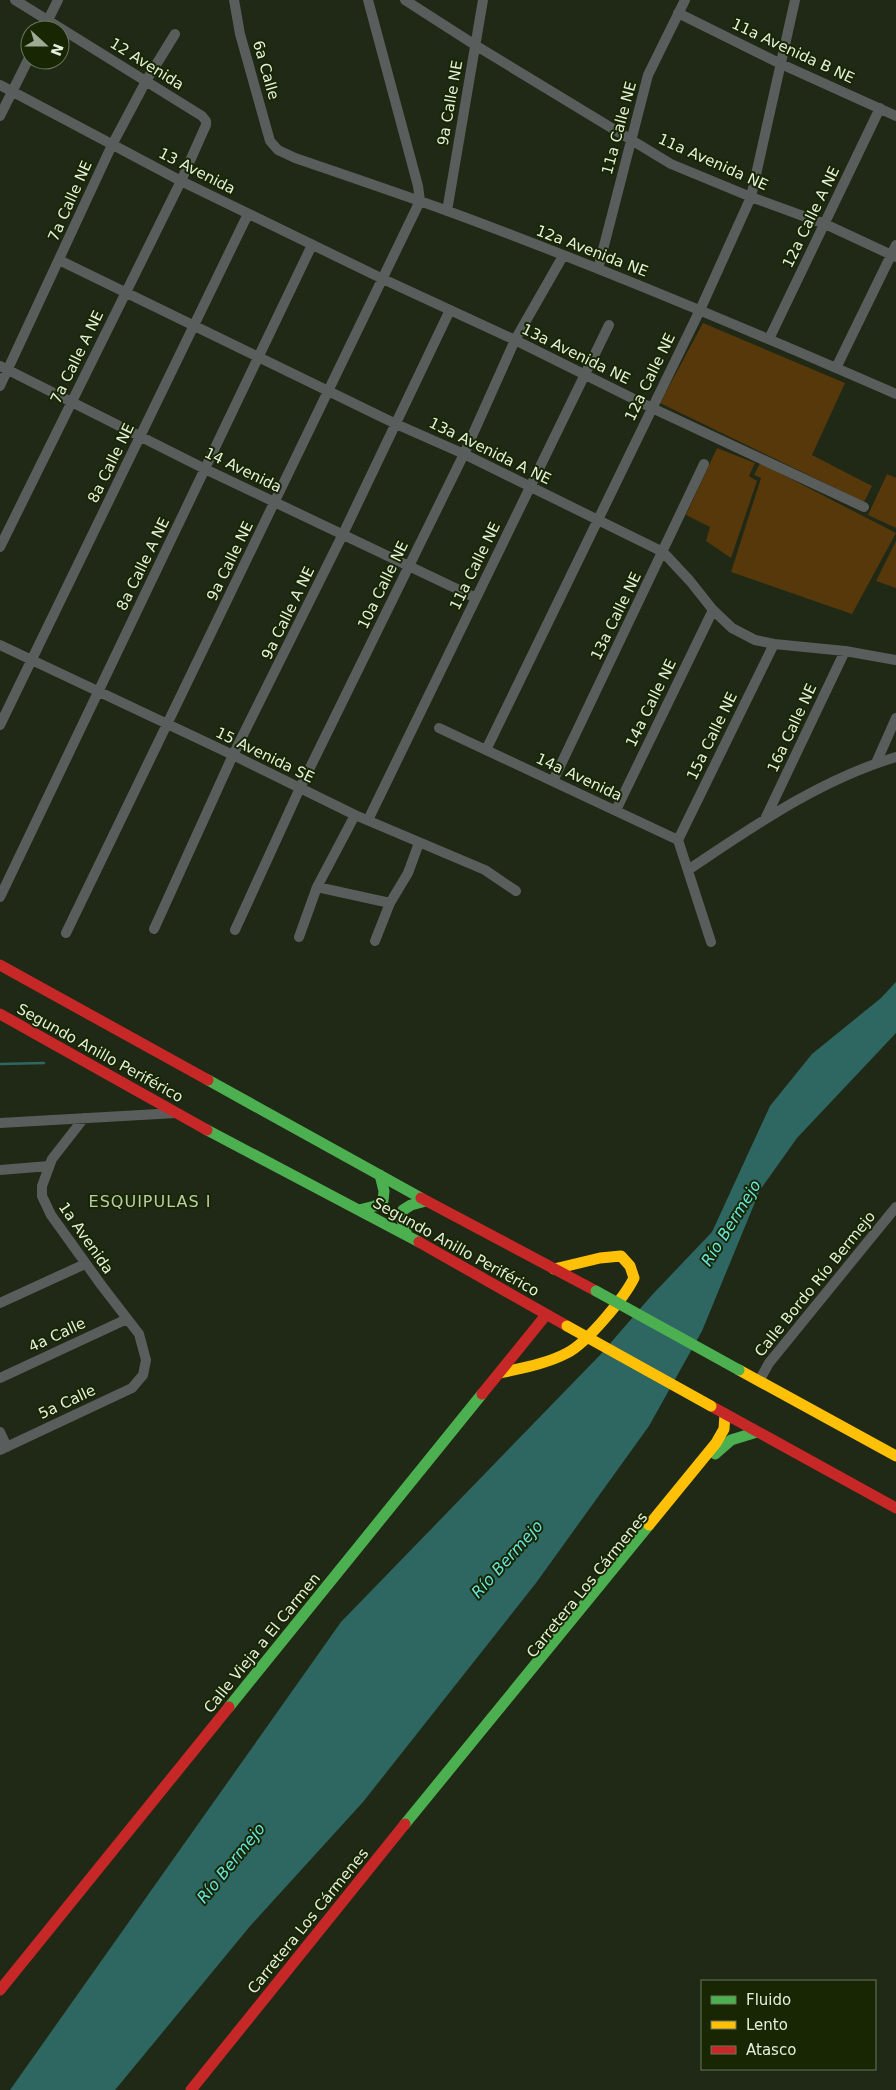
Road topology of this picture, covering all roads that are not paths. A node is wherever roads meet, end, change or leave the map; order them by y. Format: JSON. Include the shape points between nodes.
{"nodes":[{"id":1,"x":14,"y":0,"type":"edge"},
{"id":2,"x":58,"y":0,"type":"edge"},
{"id":3,"x":234,"y":0,"type":"edge"},
{"id":4,"x":368,"y":0,"type":"edge"},
{"id":5,"x":405,"y":0,"type":"edge"},
{"id":6,"x":483,"y":0,"type":"edge"},
{"id":7,"x":684,"y":0,"type":"edge"},
{"id":8,"x":795,"y":0,"type":"edge"},
{"id":9,"x":678,"y":13,"type":"junction"},
{"id":10,"x":48,"y":20,"type":"joint"},
{"id":11,"x":70,"y":34,"type":"edge"},
{"id":12,"x":175,"y":34,"type":"dead end"},
{"id":13,"x":475,"y":45,"type":"junction"},
{"id":14,"x":782,"y":64,"type":"junction"},
{"id":15,"x":23,"y":70,"type":"edge"},
{"id":16,"x":146,"y":82,"type":"junction"},
{"id":17,"x":0,"y":85,"type":"edge"},
{"id":18,"x":12,"y":92,"type":"junction"},
{"id":19,"x":880,"y":108,"type":"junction"},
{"id":20,"x":0,"y":116,"type":"edge"},
{"id":21,"x":896,"y":116,"type":"edge"},
{"id":22,"x":631,"y":139,"type":"junction"},
{"id":23,"x":112,"y":145,"type":"junction"},
{"id":24,"x":274,"y":146,"type":"joint"},
{"id":25,"x":181,"y":181,"type":"junction"},
{"id":26,"x":751,"y":197,"type":"junction"},
{"id":27,"x":420,"y":201,"type":"junction"},
{"id":28,"x":447,"y":211,"type":"junction"},
{"id":29,"x":248,"y":214,"type":"junction"},
{"id":30,"x":825,"y":224,"type":"junction"},
{"id":31,"x":896,"y":244,"type":"edge"},
{"id":32,"x":312,"y":245,"type":"junction"},
{"id":33,"x":563,"y":256,"type":"junction"},
{"id":34,"x":894,"y":256,"type":"edge"},
{"id":35,"x":59,"y":260,"type":"junction"},
{"id":36,"x":598,"y":269,"type":"junction"},
{"id":37,"x":383,"y":279,"type":"junction"},
{"id":38,"x":125,"y":293,"type":"junction"},
{"id":39,"x":450,"y":310,"type":"junction"},
{"id":40,"x":700,"y":310,"type":"junction"},
{"id":41,"x":194,"y":325,"type":"junction"},
{"id":42,"x":609,"y":326,"type":"dead end"},
{"id":43,"x":769,"y":339,"type":"junction"},
{"id":44,"x":515,"y":340,"type":"junction"},
{"id":45,"x":259,"y":356,"type":"junction"},
{"id":46,"x":4,"y":368,"type":"edge"},
{"id":47,"x":836,"y":368,"type":"junction"},
{"id":48,"x":585,"y":374,"type":"junction"},
{"id":49,"x":0,"y":386,"type":"edge"},
{"id":50,"x":329,"y":391,"type":"junction"},
{"id":51,"x":896,"y":394,"type":"edge"},
{"id":52,"x":72,"y":402,"type":"junction"},
{"id":53,"x":652,"y":408,"type":"junction"},
{"id":54,"x":396,"y":424,"type":"junction"},
{"id":55,"x":140,"y":436,"type":"junction"},
{"id":56,"x":464,"y":454,"type":"junction"},
{"id":57,"x":704,"y":464,"type":"dead end"},
{"id":58,"x":205,"y":469,"type":"junction"},
{"id":59,"x":530,"y":487,"type":"junction"},
{"id":60,"x":275,"y":502,"type":"junction"},
{"id":61,"x":864,"y":507,"type":"dead end"},
{"id":62,"x":596,"y":520,"type":"junction"},
{"id":63,"x":343,"y":534,"type":"junction"},
{"id":64,"x":0,"y":546,"type":"edge"},
{"id":65,"x":663,"y":552,"type":"junction"},
{"id":66,"x":409,"y":566,"type":"junction"},
{"id":67,"x":476,"y":598,"type":"junction"},
{"id":68,"x":713,"y":610,"type":"junction"},
{"id":69,"x":774,"y":644,"type":"junction"},
{"id":70,"x":0,"y":645,"type":"edge"},
{"id":71,"x":844,"y":651,"type":"junction"},
{"id":72,"x":32,"y":660,"type":"junction"},
{"id":73,"x":896,"y":660,"type":"edge"},
{"id":74,"x":98,"y":692,"type":"junction"},
{"id":75,"x":896,"y":718,"type":"edge"},
{"id":76,"x":0,"y":725,"type":"edge"},
{"id":77,"x":167,"y":725,"type":"junction"},
{"id":78,"x":439,"y":728,"type":"dead end"},
{"id":79,"x":486,"y":750,"type":"junction"},
{"id":80,"x":233,"y":755,"type":"junction"},
{"id":81,"x":896,"y":757,"type":"edge"},
{"id":82,"x":876,"y":763,"type":"junction"},
{"id":83,"x":553,"y":780,"type":"junction"},
{"id":84,"x":300,"y":788,"type":"junction"},
{"id":85,"x":616,"y":810,"type":"junction"},
{"id":86,"x":355,"y":815,"type":"junction"},
{"id":87,"x":766,"y":817,"type":"junction"},
{"id":88,"x":368,"y":820,"type":"junction"},
{"id":89,"x":678,"y":840,"type":"junction"},
{"id":90,"x":420,"y":843,"type":"junction"},
{"id":91,"x":688,"y":870,"type":"junction"},
{"id":92,"x":317,"y":887,"type":"junction"},
{"id":93,"x":516,"y":891,"type":"dead end"},
{"id":94,"x":0,"y":897,"type":"edge"},
{"id":95,"x":390,"y":903,"type":"junction"},
{"id":96,"x":154,"y":929,"type":"dead end"},
{"id":97,"x":234,"y":930,"type":"dead end"},
{"id":98,"x":66,"y":934,"type":"dead end"},
{"id":99,"x":300,"y":937,"type":"dead end"},
{"id":100,"x":375,"y":941,"type":"dead end"},
{"id":101,"x":711,"y":942,"type":"dead end"},
{"id":102,"x":0,"y":965,"type":"edge"},
{"id":103,"x":0,"y":1014,"type":"edge"},
{"id":104,"x":177,"y":1113,"type":"junction"},
{"id":105,"x":84,"y":1118,"type":"junction"},
{"id":106,"x":0,"y":1123,"type":"edge"},
{"id":107,"x":48,"y":1166,"type":"junction"},
{"id":108,"x":0,"y":1170,"type":"edge"},
{"id":109,"x":380,"y":1175,"type":"junction"},
{"id":110,"x":426,"y":1201,"type":"junction"},
{"id":111,"x":896,"y":1207,"type":"edge"},
{"id":112,"x":359,"y":1210,"type":"junction"},
{"id":113,"x":407,"y":1235,"type":"junction"},
{"id":114,"x":85,"y":1264,"type":"junction"},
{"id":115,"x":554,"y":1269,"type":"junction"},
{"id":116,"x":0,"y":1303,"type":"edge"},
{"id":117,"x":546,"y":1315,"type":"junction"},
{"id":118,"x":127,"y":1319,"type":"junction"},
{"id":119,"x":500,"y":1373,"type":"junction"},
{"id":120,"x":143,"y":1375,"type":"joint"},
{"id":121,"x":0,"y":1378,"type":"edge"},
{"id":122,"x":759,"y":1382,"type":"junction"},
{"id":123,"x":726,"y":1414,"type":"junction"},
{"id":124,"x":0,"y":1432,"type":"edge"},
{"id":125,"x":757,"y":1432,"type":"junction"},
{"id":126,"x":3,"y":1449,"type":"edge"},
{"id":127,"x":896,"y":1456,"type":"edge"},
{"id":128,"x":896,"y":1508,"type":"edge"},
{"id":129,"x":449,"y":1770,"type":"junction"},
{"id":130,"x":0,"y":1990,"type":"edge"},
{"id":131,"x":191,"y":2090,"type":"edge"}],
"edges":[{"from":1,"to":10,"type":"street","name":"12 Avenida"},
{"from":2,"to":10,"type":"street"},
{"from":3,"to":24,"type":"street","name":"6a Calle","via":[[240,34]]},
{"from":4,"to":27,"type":"street"},
{"from":5,"to":13,"type":"street","name":"11a Avenida NE"},
{"from":6,"to":13,"type":"street","name":"9a Calle NE"},
{"from":7,"to":9,"type":"street","name":"11a Calle NE"},
{"from":8,"to":14,"type":"street","name":"12a Calle NE"},
{"from":9,"to":14,"type":"street","name":"11a Avenida B NE"},
{"from":9,"to":22,"type":"street","name":"11a Calle NE","via":[[648,75]]},
{"from":11,"to":16,"type":"street","name":"12 Avenida"},
{"from":12,"to":16,"type":"street","name":"7a Calle NE"},
{"from":13,"to":22,"type":"street","name":"11a Avenida NE"},
{"from":13,"to":28,"type":"street","name":"9a Calle NE"},
{"from":14,"to":19,"type":"street","name":"11a Avenida B NE"},
{"from":14,"to":26,"type":"street","name":"12a Calle NE"},
{"from":15,"to":18,"type":"street"},
{"from":16,"to":23,"type":"street","name":"7a Calle NE"},
{"from":16,"to":25,"type":"street","name":"12 Avenida","via":[[206,121],[205,131]]},
{"from":17,"to":18,"type":"street","name":"13 Avenida"},
{"from":18,"to":20,"type":"street"},
{"from":18,"to":23,"type":"street","name":"13 Avenida"},
{"from":19,"to":21,"type":"street","name":"11a Avenida B NE"},
{"from":19,"to":30,"type":"street","name":"12a Calle A NE"},
{"from":22,"to":26,"type":"street","name":"11a Avenida NE","via":[[671,164]]},
{"from":22,"to":36,"type":"street","name":"11a Calle NE"},
{"from":23,"to":25,"type":"street","name":"13 Avenida"},
{"from":23,"to":35,"type":"street","name":"7a Calle NE"},
{"from":24,"to":27,"type":"street","name":"12a Avenida NE","via":[[295,158]]},
{"from":25,"to":29,"type":"street","name":"13 Avenida"},
{"from":25,"to":38,"type":"street","name":"7a Calle A NE"},
{"from":26,"to":30,"type":"street","name":"11a Avenida NE"},
{"from":26,"to":40,"type":"street","name":"12a Calle NE"},
{"from":27,"to":28,"type":"street","name":"12a Avenida NE"},
{"from":27,"to":37,"type":"street","name":"9a Calle NE"},
{"from":28,"to":33,"type":"street","name":"12a Avenida NE"},
{"from":29,"to":32,"type":"street","name":"13 Avenida"},
{"from":29,"to":41,"type":"street","name":"8a Calle NE"},
{"from":30,"to":34,"type":"street","name":"11a Avenida NE"},
{"from":30,"to":43,"type":"street","name":"12a Calle A NE"},
{"from":31,"to":34,"type":"street"},
{"from":32,"to":37,"type":"street","name":"13 Avenida"},
{"from":32,"to":45,"type":"street","name":"8a Calle A NE"},
{"from":33,"to":36,"type":"street","name":"12a Avenida NE"},
{"from":33,"to":44,"type":"street","name":"10a Calle NE"},
{"from":34,"to":47,"type":"street"},
{"from":35,"to":38,"type":"street","name":"13a Avenida A NE"},
{"from":35,"to":46,"type":"street","name":"7a Calle NE"},
{"from":36,"to":40,"type":"street","name":"12a Avenida NE"},
{"from":37,"to":39,"type":"street","name":"13a Avenida NE"},
{"from":37,"to":50,"type":"street","name":"9a Calle NE"},
{"from":38,"to":41,"type":"street","name":"13a Avenida A NE"},
{"from":38,"to":52,"type":"street","name":"7a Calle A NE"},
{"from":39,"to":44,"type":"street","name":"13a Avenida NE"},
{"from":39,"to":54,"type":"street","name":"9a Calle A NE"},
{"from":40,"to":43,"type":"street","name":"12a Avenida NE"},
{"from":40,"to":53,"type":"street","name":"12a Calle NE"},
{"from":41,"to":45,"type":"street","name":"13a Avenida A NE"},
{"from":41,"to":55,"type":"street","name":"8a Calle NE"},
{"from":42,"to":48,"type":"street","name":"11a Calle NE"},
{"from":43,"to":47,"type":"street","name":"12a Avenida NE"},
{"from":44,"to":48,"type":"street","name":"13a Avenida NE"},
{"from":44,"to":56,"type":"street","name":"10a Calle NE"},
{"from":45,"to":50,"type":"street","name":"13a Avenida A NE"},
{"from":45,"to":58,"type":"street","name":"8a Calle A NE"},
{"from":46,"to":49,"type":"street","name":"7a Calle NE"},
{"from":46,"to":52,"type":"street","name":"14 Avenida"},
{"from":47,"to":51,"type":"street","name":"12a Avenida NE"},
{"from":48,"to":53,"type":"street","name":"13a Avenida NE"},
{"from":48,"to":59,"type":"street","name":"11a Calle NE"},
{"from":50,"to":54,"type":"street","name":"13a Avenida A NE"},
{"from":50,"to":60,"type":"street","name":"9a Calle NE"},
{"from":52,"to":55,"type":"street","name":"14 Avenida"},
{"from":52,"to":64,"type":"street","name":"7a Calle A NE"},
{"from":53,"to":61,"type":"street","name":"13a Avenida NE"},
{"from":53,"to":62,"type":"street","name":"12a Calle NE"},
{"from":54,"to":56,"type":"street","name":"13a Avenida A NE"},
{"from":54,"to":63,"type":"street","name":"9a Calle A NE"},
{"from":55,"to":58,"type":"street","name":"14 Avenida"},
{"from":55,"to":72,"type":"street","name":"8a Calle NE"},
{"from":56,"to":59,"type":"street","name":"13a Avenida A NE"},
{"from":56,"to":66,"type":"street","name":"10a Calle NE"},
{"from":57,"to":65,"type":"street","name":"13a Calle NE"},
{"from":58,"to":60,"type":"street","name":"14 Avenida"},
{"from":58,"to":74,"type":"street","name":"8a Calle A NE"},
{"from":59,"to":62,"type":"street","name":"13a Avenida A NE"},
{"from":59,"to":67,"type":"street","name":"11a Calle NE"},
{"from":60,"to":63,"type":"street","name":"14 Avenida"},
{"from":60,"to":77,"type":"street","name":"9a Calle NE"},
{"from":62,"to":65,"type":"street","name":"13a Avenida A NE"},
{"from":62,"to":79,"type":"street","name":"12a Calle NE"},
{"from":63,"to":66,"type":"street","name":"14 Avenida"},
{"from":63,"to":80,"type":"street","name":"9a Calle A NE"},
{"from":65,"to":68,"type":"street","name":"13a Avenida A NE"},
{"from":65,"to":83,"type":"street","name":"13a Calle NE"},
{"from":66,"to":67,"type":"street","name":"14 Avenida"},
{"from":66,"to":84,"type":"street","name":"10a Calle NE"},
{"from":67,"to":88,"type":"street","name":"11a Calle NE"},
{"from":68,"to":69,"type":"street","name":"13a Avenida A NE","via":[[732,628],[756,640]]},
{"from":68,"to":85,"type":"street","name":"14a Calle NE"},
{"from":69,"to":71,"type":"street","name":"13a Avenida A NE"},
{"from":69,"to":89,"type":"street","name":"15a Calle NE"},
{"from":70,"to":72,"type":"street","name":"15 Avenida SE"},
{"from":71,"to":73,"type":"street","name":"13a Avenida A NE"},
{"from":71,"to":87,"type":"street","name":"16a Calle NE"},
{"from":72,"to":74,"type":"street","name":"15 Avenida SE"},
{"from":72,"to":76,"type":"street","name":"8a Calle NE"},
{"from":74,"to":77,"type":"street","name":"15 Avenida SE"},
{"from":74,"to":94,"type":"street","name":"8a Calle A NE"},
{"from":75,"to":82,"type":"street"},
{"from":77,"to":80,"type":"street","name":"15 Avenida SE"},
{"from":77,"to":98,"type":"street","name":"9a Calle NE"},
{"from":78,"to":79,"type":"street","name":"14a Avenida"},
{"from":79,"to":83,"type":"street","name":"14a Avenida"},
{"from":80,"to":84,"type":"street","name":"15 Avenida SE"},
{"from":80,"to":96,"type":"street","name":"9a Calle A NE"},
{"from":81,"to":82,"type":"street"},
{"from":82,"to":87,"type":"street","via":[[842,776]]},
{"from":83,"to":85,"type":"street","name":"14a Avenida"},
{"from":84,"to":86,"type":"street","name":"15 Avenida SE"},
{"from":84,"to":97,"type":"street","name":"10a Calle NE"},
{"from":85,"to":89,"type":"street","name":"14a Avenida"},
{"from":86,"to":88,"type":"street","name":"15 Avenida SE"},
{"from":86,"to":92,"type":"street"},
{"from":87,"to":91,"type":"street"},
{"from":88,"to":90,"type":"street","name":"15 Avenida SE"},
{"from":89,"to":91,"type":"street"},
{"from":90,"to":93,"type":"street","name":"15 Avenida SE","via":[[485,870]]},
{"from":90,"to":95,"type":"street","via":[[408,873]]},
{"from":91,"to":101,"type":"street"},
{"from":92,"to":95,"type":"street"},
{"from":92,"to":99,"type":"street"},
{"from":95,"to":100,"type":"street"},
{"from":102,"to":109,"type":"main road","name":"Segundo Anillo Periférico"},
{"from":103,"to":104,"type":"main road","name":"Segundo Anillo Periférico"},
{"from":104,"to":105,"type":"street"},
{"from":104,"to":112,"type":"main road","name":"Segundo Anillo Periférico"},
{"from":105,"to":106,"type":"street"},
{"from":105,"to":107,"type":"street","name":"1a Avenida"},
{"from":107,"to":108,"type":"street"},
{"from":107,"to":114,"type":"street","name":"1a Avenida","via":[[42,1186],[45,1204]]},
{"from":109,"to":110,"type":"main road","name":"Segundo Anillo Periférico"},
{"from":109,"to":112,"type":"main road","via":[[385,1190],[382,1204]]},
{"from":110,"to":113,"type":"main road","via":[[410,1204],[401,1214]]},
{"from":110,"to":115,"type":"main road","name":"Segundo Anillo Periférico"},
{"from":111,"to":122,"type":"street","name":"Calle Bordo Río Bermejo","via":[[769,1363]]},
{"from":112,"to":113,"type":"main road","name":"Segundo Anillo Periférico"},
{"from":113,"to":117,"type":"main road","name":"Segundo Anillo Periférico"},
{"from":114,"to":116,"type":"street"},
{"from":114,"to":118,"type":"street","name":"1a Avenida"},
{"from":115,"to":119,"type":"main road","via":[[612,1255],[621,1256],[628,1262],[634,1280],[570,1352]]},
{"from":115,"to":122,"type":"main road","name":"Segundo Anillo Periférico","bridge":true},
{"from":117,"to":119,"type":"main road","name":"Calle Vieja a El Carmen"},
{"from":117,"to":123,"type":"main road","name":"Segundo Anillo Periférico","bridge":true},
{"from":118,"to":120,"type":"street","name":"1a Avenida","via":[[139,1334],[146,1360]]},
{"from":118,"to":121,"type":"street","name":"4a Calle"},
{"from":119,"to":130,"type":"main road","name":"Calle Vieja a El Carmen"},
{"from":120,"to":126,"type":"street","name":"5a Calle","via":[[132,1388]]},
{"from":122,"to":127,"type":"main road","name":"Segundo Anillo Periférico"},
{"from":123,"to":125,"type":"main road","name":"Segundo Anillo Periférico"},
{"from":123,"to":129,"type":"main road","name":"Carretera Los Cármenes","via":[[723,1433],[716,1443]]},
{"from":124,"to":126,"type":"street"},
{"from":125,"to":128,"type":"main road","name":"Segundo Anillo Periférico"},
{"from":125,"to":129,"type":"main road","name":"Carretera Los Cármenes","via":[[731,1440],[721,1447],[466,1755]]},
{"from":129,"to":131,"type":"main road","name":"Carretera Los Cármenes"}]}
